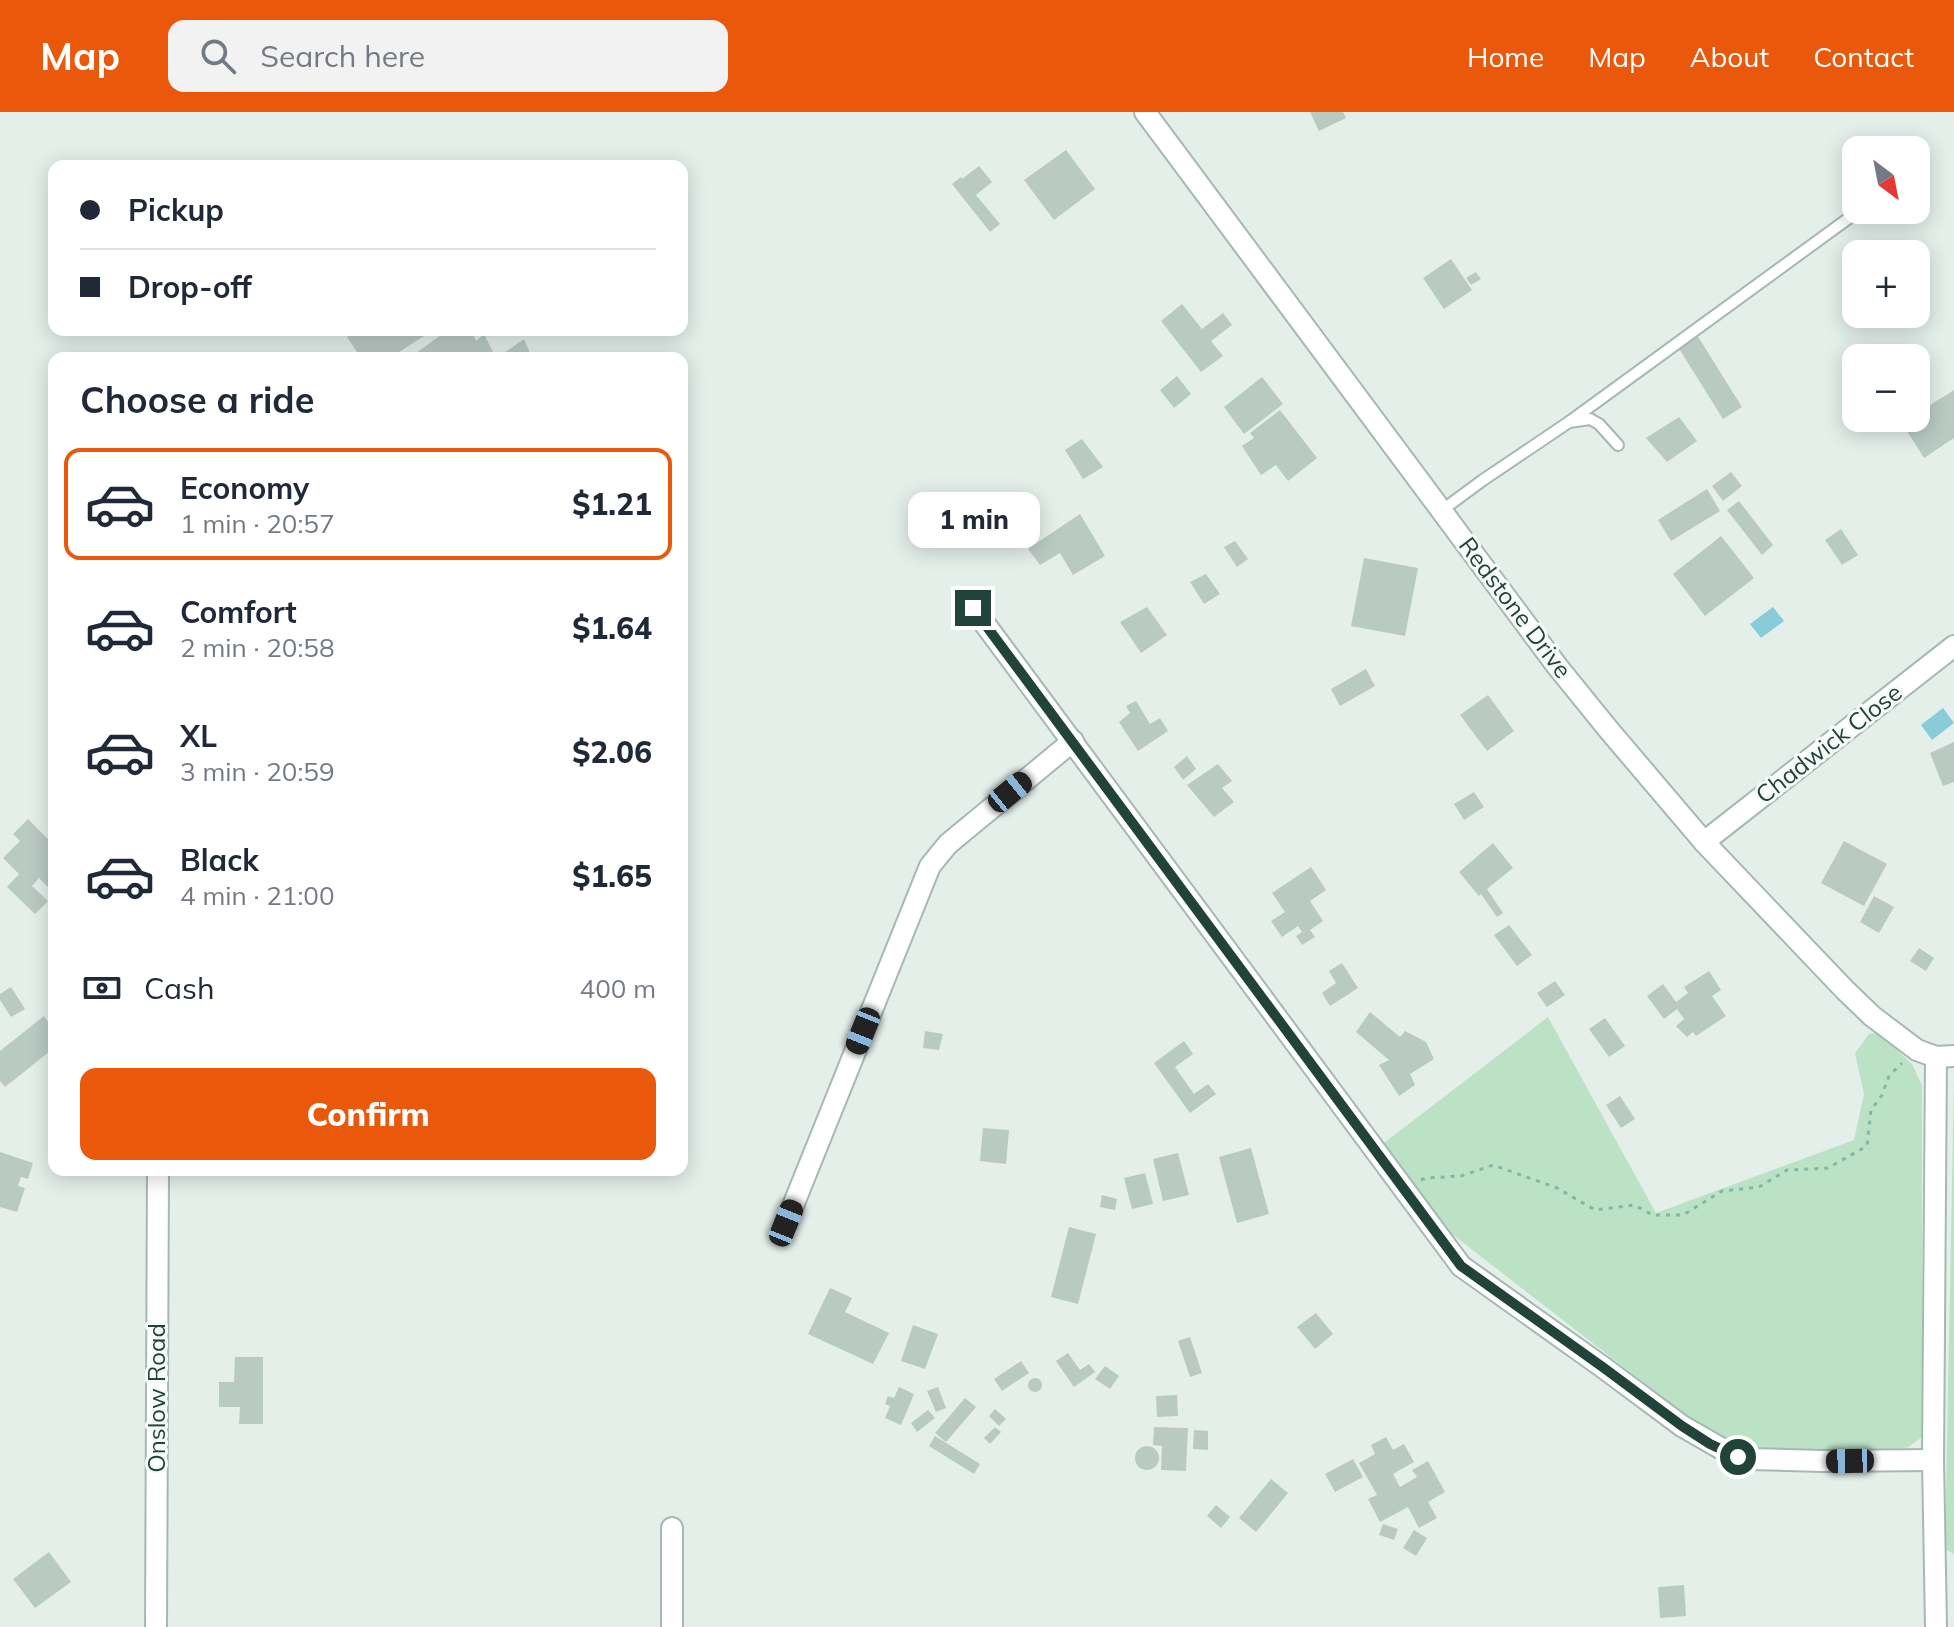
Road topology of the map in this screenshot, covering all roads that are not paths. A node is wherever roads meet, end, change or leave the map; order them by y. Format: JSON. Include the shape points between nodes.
{"nodes":[{"id":1,"x":1145,"y":112,"type":"edge"},
{"id":2,"x":1842,"y":223,"type":"edge"},
{"id":3,"x":1569,"y":422,"type":"junction"},
{"id":4,"x":1618,"y":445,"type":"dead end"},
{"id":5,"x":1441,"y":511,"type":"junction"},
{"id":6,"x":973,"y":608,"type":"dead end"},
{"id":7,"x":1954,"y":646,"type":"edge"},
{"id":8,"x":1073,"y":741,"type":"junction"},
{"id":9,"x":1704,"y":842,"type":"junction"},
{"id":10,"x":1936,"y":1054,"type":"edge"},
{"id":11,"x":158,"y":1176,"type":"edge"},
{"id":12,"x":786,"y":1223,"type":"dead end"},
{"id":13,"x":1933,"y":1460,"type":"junction"},
{"id":14,"x":672,"y":1528,"type":"dead end"},
{"id":15,"x":156,"y":1627,"type":"edge"},
{"id":16,"x":672,"y":1627,"type":"edge"},
{"id":17,"x":1936,"y":1627,"type":"edge"}],
"edges":[{"from":1,"to":5,"type":"street","name":"Redstone Drive"},
{"from":2,"to":3,"type":"lane"},
{"from":3,"to":4,"type":"lane","via":[[1590,419]]},
{"from":3,"to":5,"type":"lane"},
{"from":5,"to":9,"type":"street","name":"Redstone Drive","via":[[1557,666]]},
{"from":6,"to":8,"type":"street"},
{"from":7,"to":9,"type":"street","name":"Chadwick Close"},
{"from":8,"to":12,"type":"street","via":[[948,844],[930,866]]},
{"from":8,"to":13,"type":"street","via":[[1461,1266],[1682,1426],[1729,1453],[1778,1460]]},
{"from":9,"to":10,"type":"street","name":"Redstone Drive","via":[[1872,1016]]},
{"from":10,"to":13,"type":"street"},
{"from":11,"to":15,"type":"street","name":"Onslow Road"},
{"from":13,"to":17,"type":"street"},
{"from":14,"to":16,"type":"street"}]}
